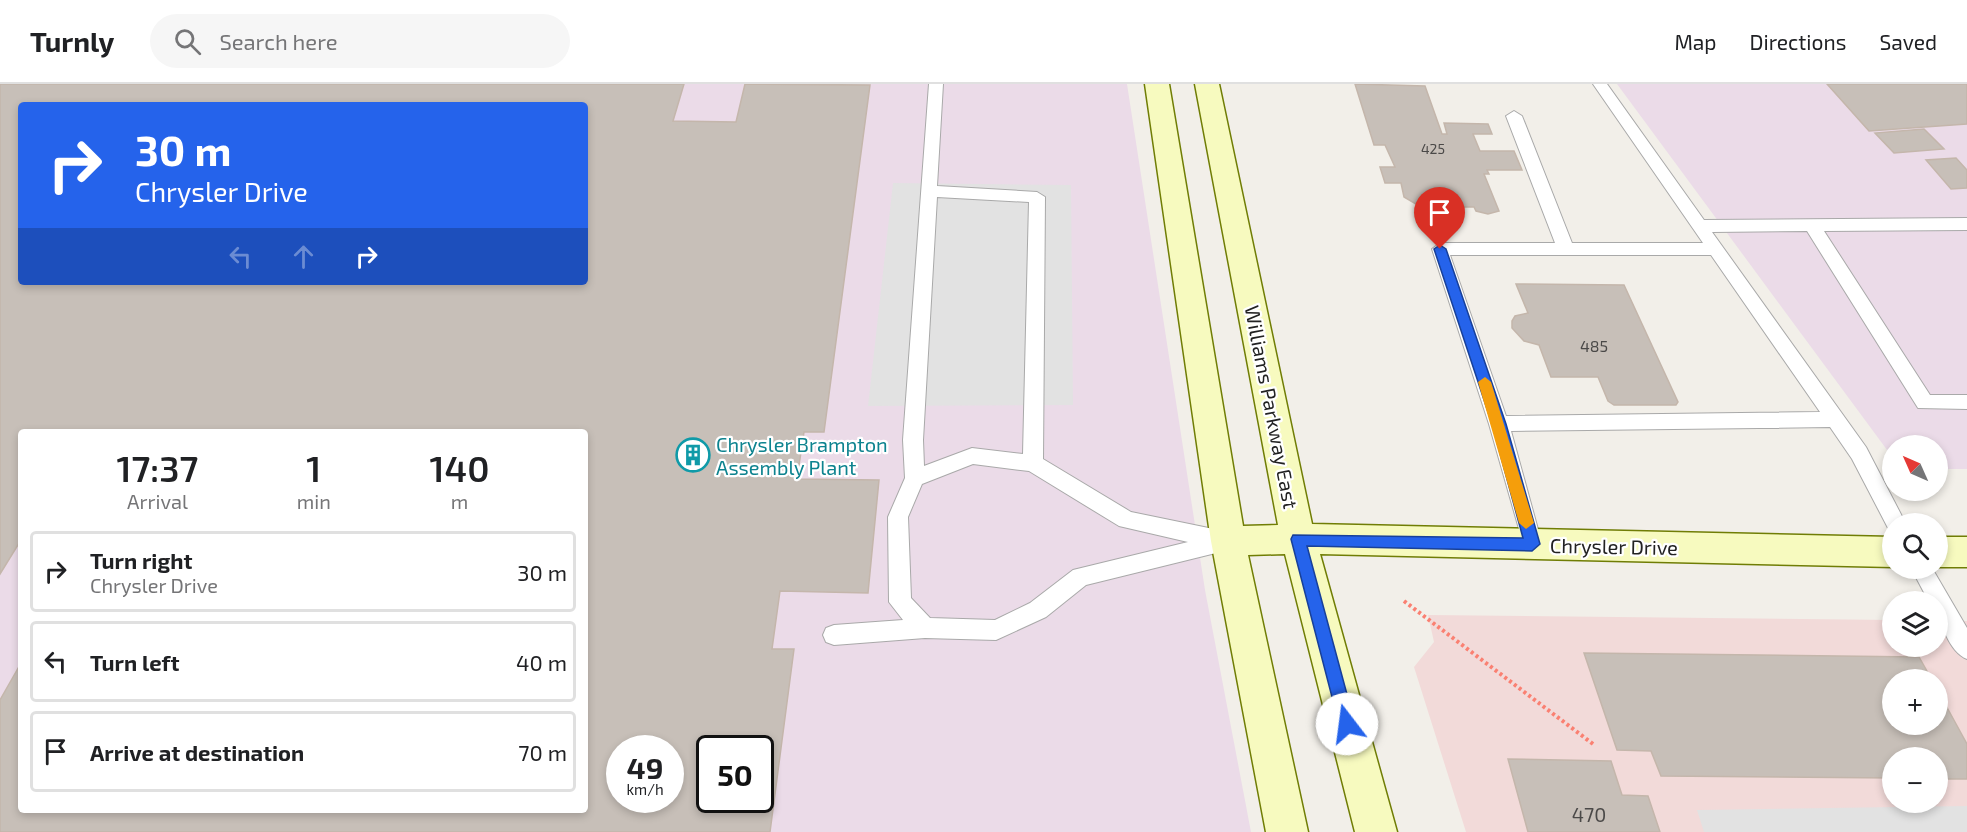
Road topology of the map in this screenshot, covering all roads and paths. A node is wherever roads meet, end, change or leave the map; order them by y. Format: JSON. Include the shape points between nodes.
{"nodes":[{"id":1,"x":936,"y":84,"type":"edge"},
{"id":2,"x":1157,"y":84,"type":"edge"},
{"id":3,"x":1206,"y":84,"type":"edge"},
{"id":4,"x":1600,"y":84,"type":"edge"},
{"id":5,"x":1514,"y":116,"type":"dead end"},
{"id":6,"x":928,"y":190,"type":"junction"},
{"id":7,"x":1967,"y":224,"type":"edge"},
{"id":8,"x":1701,"y":226,"type":"junction"},
{"id":9,"x":1812,"y":226,"type":"junction"},
{"id":10,"x":1566,"y":249,"type":"junction"},
{"id":11,"x":1717,"y":249,"type":"junction"},
{"id":12,"x":1967,"y":402,"type":"edge"},
{"id":13,"x":1836,"y":419,"type":"junction"},
{"id":14,"x":1499,"y":424,"type":"junction"},
{"id":15,"x":1034,"y":462,"type":"junction"},
{"id":16,"x":915,"y":478,"type":"junction"},
{"id":17,"x":1890,"y":513,"type":"edge"},
{"id":18,"x":1298,"y":539,"type":"junction"},
{"id":19,"x":1228,"y":541,"type":"junction"},
{"id":20,"x":1532,"y":544,"type":"junction"},
{"id":21,"x":1882,"y":552,"type":"edge"},
{"id":22,"x":1948,"y":552,"type":"edge"},
{"id":23,"x":1967,"y":552,"type":"edge"},
{"id":24,"x":1927,"y":579,"type":"edge"},
{"id":25,"x":1404,"y":601,"type":"dead end"},
{"id":26,"x":926,"y":628,"type":"junction"},
{"id":27,"x":834,"y":635,"type":"dead end"},
{"id":28,"x":1967,"y":649,"type":"edge"},
{"id":29,"x":1593,"y":744,"type":"dead end"},
{"id":30,"x":1287,"y":832,"type":"edge"},
{"id":31,"x":1376,"y":832,"type":"edge"}],
"edges":[{"from":1,"to":6,"type":"lane"},
{"from":2,"to":19,"type":"main road"},
{"from":3,"to":18,"type":"main road","name":"Williams Parkway East"},
{"from":4,"to":8,"type":"lane"},
{"from":5,"to":10,"type":"lane"},
{"from":6,"to":15,"type":"lane","via":[[1037,197]]},
{"from":6,"to":16,"type":"lane","via":[[913,440]]},
{"from":7,"to":9,"type":"lane"},
{"from":8,"to":9,"type":"lane"},
{"from":8,"to":11,"type":"lane"},
{"from":9,"to":12,"type":"lane","via":[[1925,403]]},
{"from":10,"to":11,"type":"lane"},
{"from":10,"to":14,"type":"lane","via":[[1440,249]]},
{"from":11,"to":13,"type":"lane"},
{"from":13,"to":14,"type":"lane"},
{"from":13,"to":17,"type":"lane"},
{"from":14,"to":20,"type":"lane"},
{"from":15,"to":16,"type":"lane","via":[[972,456]]},
{"from":15,"to":19,"type":"lane","via":[[1126,520]]},
{"from":16,"to":26,"type":"lane","via":[[898,517],[900,602]]},
{"from":18,"to":19,"type":"main road","name":"Chrysler Drive"},
{"from":18,"to":20,"type":"main road","name":"Chrysler Drive"},
{"from":18,"to":31,"type":"main road","name":"Williams Parkway East"},
{"from":19,"to":26,"type":"lane","via":[[1080,577],[1038,610],[996,630]]},
{"from":19,"to":30,"type":"main road"},
{"from":20,"to":21,"type":"main road","name":"Chrysler Drive"},
{"from":22,"to":23,"type":"main road"},
{"from":24,"to":28,"type":"lane"},
{"from":25,"to":29,"type":"path"},
{"from":26,"to":27,"type":"lane"}]}
